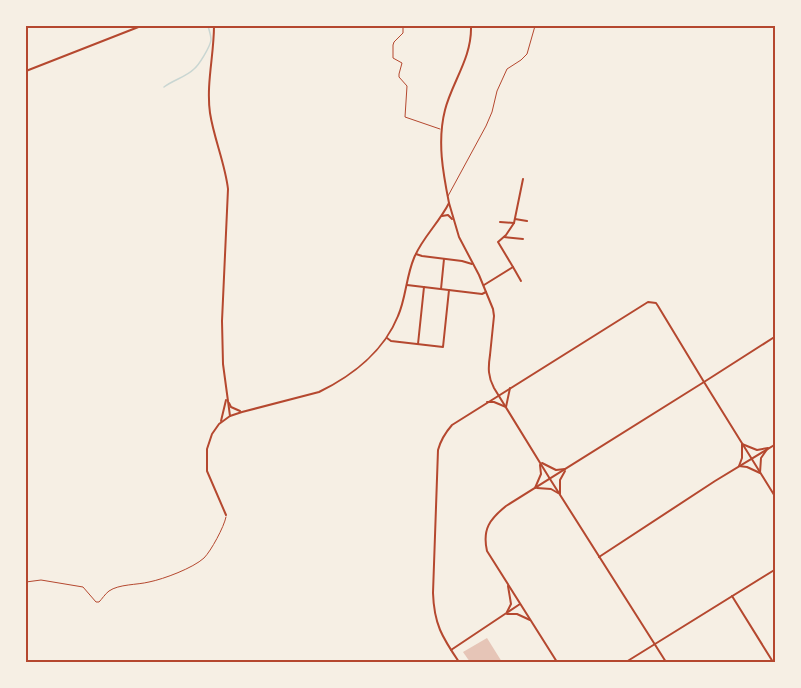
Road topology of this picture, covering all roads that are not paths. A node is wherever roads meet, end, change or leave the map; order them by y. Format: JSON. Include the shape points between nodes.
{"nodes":[{"id":1,"x":141,"y":26,"type":"edge"},
{"id":2,"x":214,"y":26,"type":"edge"},
{"id":3,"x":403,"y":26,"type":"edge"},
{"id":4,"x":471,"y":26,"type":"edge"},
{"id":5,"x":535,"y":26,"type":"edge"},
{"id":6,"x":26,"y":71,"type":"edge"},
{"id":7,"x":442,"y":129,"type":"junction"},
{"id":8,"x":523,"y":179,"type":"dead end"},
{"id":9,"x":448,"y":198,"type":"junction"},
{"id":10,"x":449,"y":203,"type":"junction"},
{"id":11,"x":440,"y":218,"type":"junction"},
{"id":12,"x":453,"y":220,"type":"junction"},
{"id":13,"x":514,"y":221,"type":"junction"},
{"id":14,"x":527,"y":221,"type":"dead end"},
{"id":15,"x":500,"y":222,"type":"dead end"},
{"id":16,"x":504,"y":237,"type":"junction"},
{"id":17,"x":523,"y":239,"type":"dead end"},
{"id":18,"x":466,"y":252,"type":"junction"},
{"id":19,"x":416,"y":254,"type":"junction"},
{"id":20,"x":444,"y":259,"type":"junction"},
{"id":21,"x":462,"y":261,"type":"junction"},
{"id":22,"x":473,"y":265,"type":"junction"},
{"id":23,"x":513,"y":267,"type":"junction"},
{"id":24,"x":521,"y":281,"type":"dead end"},
{"id":25,"x":407,"y":285,"type":"junction"},
{"id":26,"x":483,"y":285,"type":"junction"},
{"id":27,"x":424,"y":287,"type":"junction"},
{"id":28,"x":441,"y":289,"type":"junction"},
{"id":29,"x":449,"y":290,"type":"junction"},
{"id":30,"x":486,"y":292,"type":"junction"},
{"id":31,"x":776,"y":336,"type":"edge"},
{"id":32,"x":386,"y":337,"type":"junction"},
{"id":33,"x":418,"y":344,"type":"junction"},
{"id":34,"x":704,"y":382,"type":"junction"},
{"id":35,"x":511,"y":387,"type":"junction"},
{"id":36,"x":227,"y":394,"type":"junction"},
{"id":37,"x":498,"y":395,"type":"junction"},
{"id":38,"x":227,"y":401,"type":"junction"},
{"id":39,"x":487,"y":402,"type":"junction"},
{"id":40,"x":506,"y":407,"type":"junction"},
{"id":41,"x":243,"y":411,"type":"junction"},
{"id":42,"x":230,"y":416,"type":"junction"},
{"id":43,"x":220,"y":423,"type":"junction"},
{"id":44,"x":742,"y":444,"type":"junction"},
{"id":45,"x":776,"y":444,"type":"edge"},
{"id":46,"x":768,"y":448,"type":"junction"},
{"id":47,"x":751,"y":459,"type":"junction"},
{"id":48,"x":540,"y":462,"type":"junction"},
{"id":49,"x":739,"y":466,"type":"junction"},
{"id":50,"x":567,"y":468,"type":"junction"},
{"id":51,"x":760,"y":473,"type":"junction"},
{"id":52,"x":550,"y":479,"type":"junction"},
{"id":53,"x":535,"y":488,"type":"junction"},
{"id":54,"x":560,"y":494,"type":"junction"},
{"id":55,"x":776,"y":498,"type":"edge"},
{"id":56,"x":226,"y":515,"type":"joint"},
{"id":57,"x":599,"y":557,"type":"junction"},
{"id":58,"x":776,"y":569,"type":"edge"},
{"id":59,"x":26,"y":582,"type":"edge"},
{"id":60,"x":508,"y":586,"type":"junction"},
{"id":61,"x":732,"y":596,"type":"junction"},
{"id":62,"x":520,"y":604,"type":"junction"},
{"id":63,"x":505,"y":615,"type":"junction"},
{"id":64,"x":531,"y":621,"type":"junction"},
{"id":65,"x":655,"y":645,"type":"junction"},
{"id":66,"x":451,"y":650,"type":"junction"},
{"id":67,"x":459,"y":663,"type":"edge"},
{"id":68,"x":557,"y":663,"type":"edge"},
{"id":69,"x":626,"y":663,"type":"edge"},
{"id":70,"x":666,"y":663,"type":"edge"},
{"id":71,"x":773,"y":663,"type":"edge"}],
"edges":[{"from":1,"to":6,"type":"street"},
{"from":2,"to":36,"type":"street","via":[[208,91],[228,189],[222,321]]},
{"from":3,"to":7,"type":"lane","via":[[403,33],[394,42],[393,58],[402,63],[399,77],[407,86],[405,117]]},
{"from":4,"to":7,"type":"street","via":[[468,48],[445,109]]},
{"from":5,"to":9,"type":"lane","via":[[527,54],[507,69],[486,126]]},
{"from":7,"to":9,"type":"street","via":[[442,164]]},
{"from":8,"to":13,"type":"street"},
{"from":9,"to":10,"type":"street"},
{"from":10,"to":11,"type":"street"},
{"from":10,"to":12,"type":"street"},
{"from":11,"to":12,"type":"street","via":[[448,215]]},
{"from":11,"to":19,"type":"street"},
{"from":12,"to":18,"type":"street"},
{"from":13,"to":14,"type":"street"},
{"from":13,"to":15,"type":"street"},
{"from":13,"to":16,"type":"street"},
{"from":16,"to":17,"type":"street"},
{"from":16,"to":23,"type":"street","via":[[498,242]]},
{"from":18,"to":21,"type":"street"},
{"from":18,"to":22,"type":"street"},
{"from":19,"to":20,"type":"street"},
{"from":19,"to":25,"type":"street"},
{"from":20,"to":21,"type":"street"},
{"from":20,"to":28,"type":"street"},
{"from":21,"to":22,"type":"street"},
{"from":22,"to":26,"type":"street"},
{"from":23,"to":24,"type":"street"},
{"from":23,"to":26,"type":"street"},
{"from":25,"to":27,"type":"street"},
{"from":25,"to":32,"type":"street","via":[[398,317]]},
{"from":26,"to":30,"type":"street"},
{"from":27,"to":28,"type":"street"},
{"from":27,"to":33,"type":"street"},
{"from":28,"to":29,"type":"street"},
{"from":29,"to":30,"type":"street"},
{"from":29,"to":33,"type":"street","via":[[443,347]]},
{"from":30,"to":37,"type":"street","via":[[494,316],[488,370]]},
{"from":31,"to":34,"type":"street"},
{"from":32,"to":33,"type":"street"},
{"from":32,"to":41,"type":"street","via":[[364,364],[327,388]]},
{"from":34,"to":35,"type":"street","via":[[653,302]]},
{"from":34,"to":44,"type":"street"},
{"from":34,"to":50,"type":"street"},
{"from":35,"to":37,"type":"street"},
{"from":35,"to":40,"type":"street"},
{"from":36,"to":38,"type":"street"},
{"from":36,"to":43,"type":"street"},
{"from":37,"to":39,"type":"street"},
{"from":37,"to":40,"type":"street"},
{"from":38,"to":41,"type":"street"},
{"from":38,"to":42,"type":"street"},
{"from":39,"to":40,"type":"street"},
{"from":39,"to":66,"type":"street","via":[[452,425],[438,450],[434,608],[436,622]]},
{"from":40,"to":48,"type":"street"},
{"from":41,"to":42,"type":"street"},
{"from":42,"to":43,"type":"street"},
{"from":43,"to":56,"type":"street","via":[[207,449],[207,471]]},
{"from":44,"to":46,"type":"street","via":[[757,450]]},
{"from":44,"to":47,"type":"street"},
{"from":44,"to":49,"type":"street"},
{"from":45,"to":46,"type":"street"},
{"from":46,"to":47,"type":"street"},
{"from":46,"to":51,"type":"street","via":[[761,458]]},
{"from":47,"to":49,"type":"street"},
{"from":47,"to":51,"type":"street"},
{"from":48,"to":50,"type":"street","via":[[556,470]]},
{"from":48,"to":52,"type":"street"},
{"from":48,"to":53,"type":"street","via":[[541,474]]},
{"from":49,"to":51,"type":"street"},
{"from":49,"to":57,"type":"street"},
{"from":50,"to":52,"type":"street"},
{"from":50,"to":54,"type":"street","via":[[560,480]]},
{"from":51,"to":55,"type":"street"},
{"from":52,"to":53,"type":"street"},
{"from":52,"to":54,"type":"street"},
{"from":53,"to":54,"type":"street"},
{"from":53,"to":60,"type":"street","via":[[496,514],[487,528],[487,551]]},
{"from":54,"to":57,"type":"street"},
{"from":56,"to":59,"type":"lane","via":[[204,558],[162,579],[109,591],[99,602],[82,587],[41,580]]},
{"from":57,"to":65,"type":"street"},
{"from":58,"to":61,"type":"street"},
{"from":60,"to":62,"type":"street"},
{"from":60,"to":63,"type":"street","via":[[511,604]]},
{"from":61,"to":65,"type":"street"},
{"from":61,"to":71,"type":"street"},
{"from":62,"to":63,"type":"street"},
{"from":62,"to":64,"type":"street"},
{"from":63,"to":64,"type":"street","via":[[517,614]]},
{"from":63,"to":66,"type":"street"},
{"from":64,"to":68,"type":"street"},
{"from":65,"to":69,"type":"street"},
{"from":65,"to":70,"type":"street"},
{"from":66,"to":67,"type":"street"}]}
